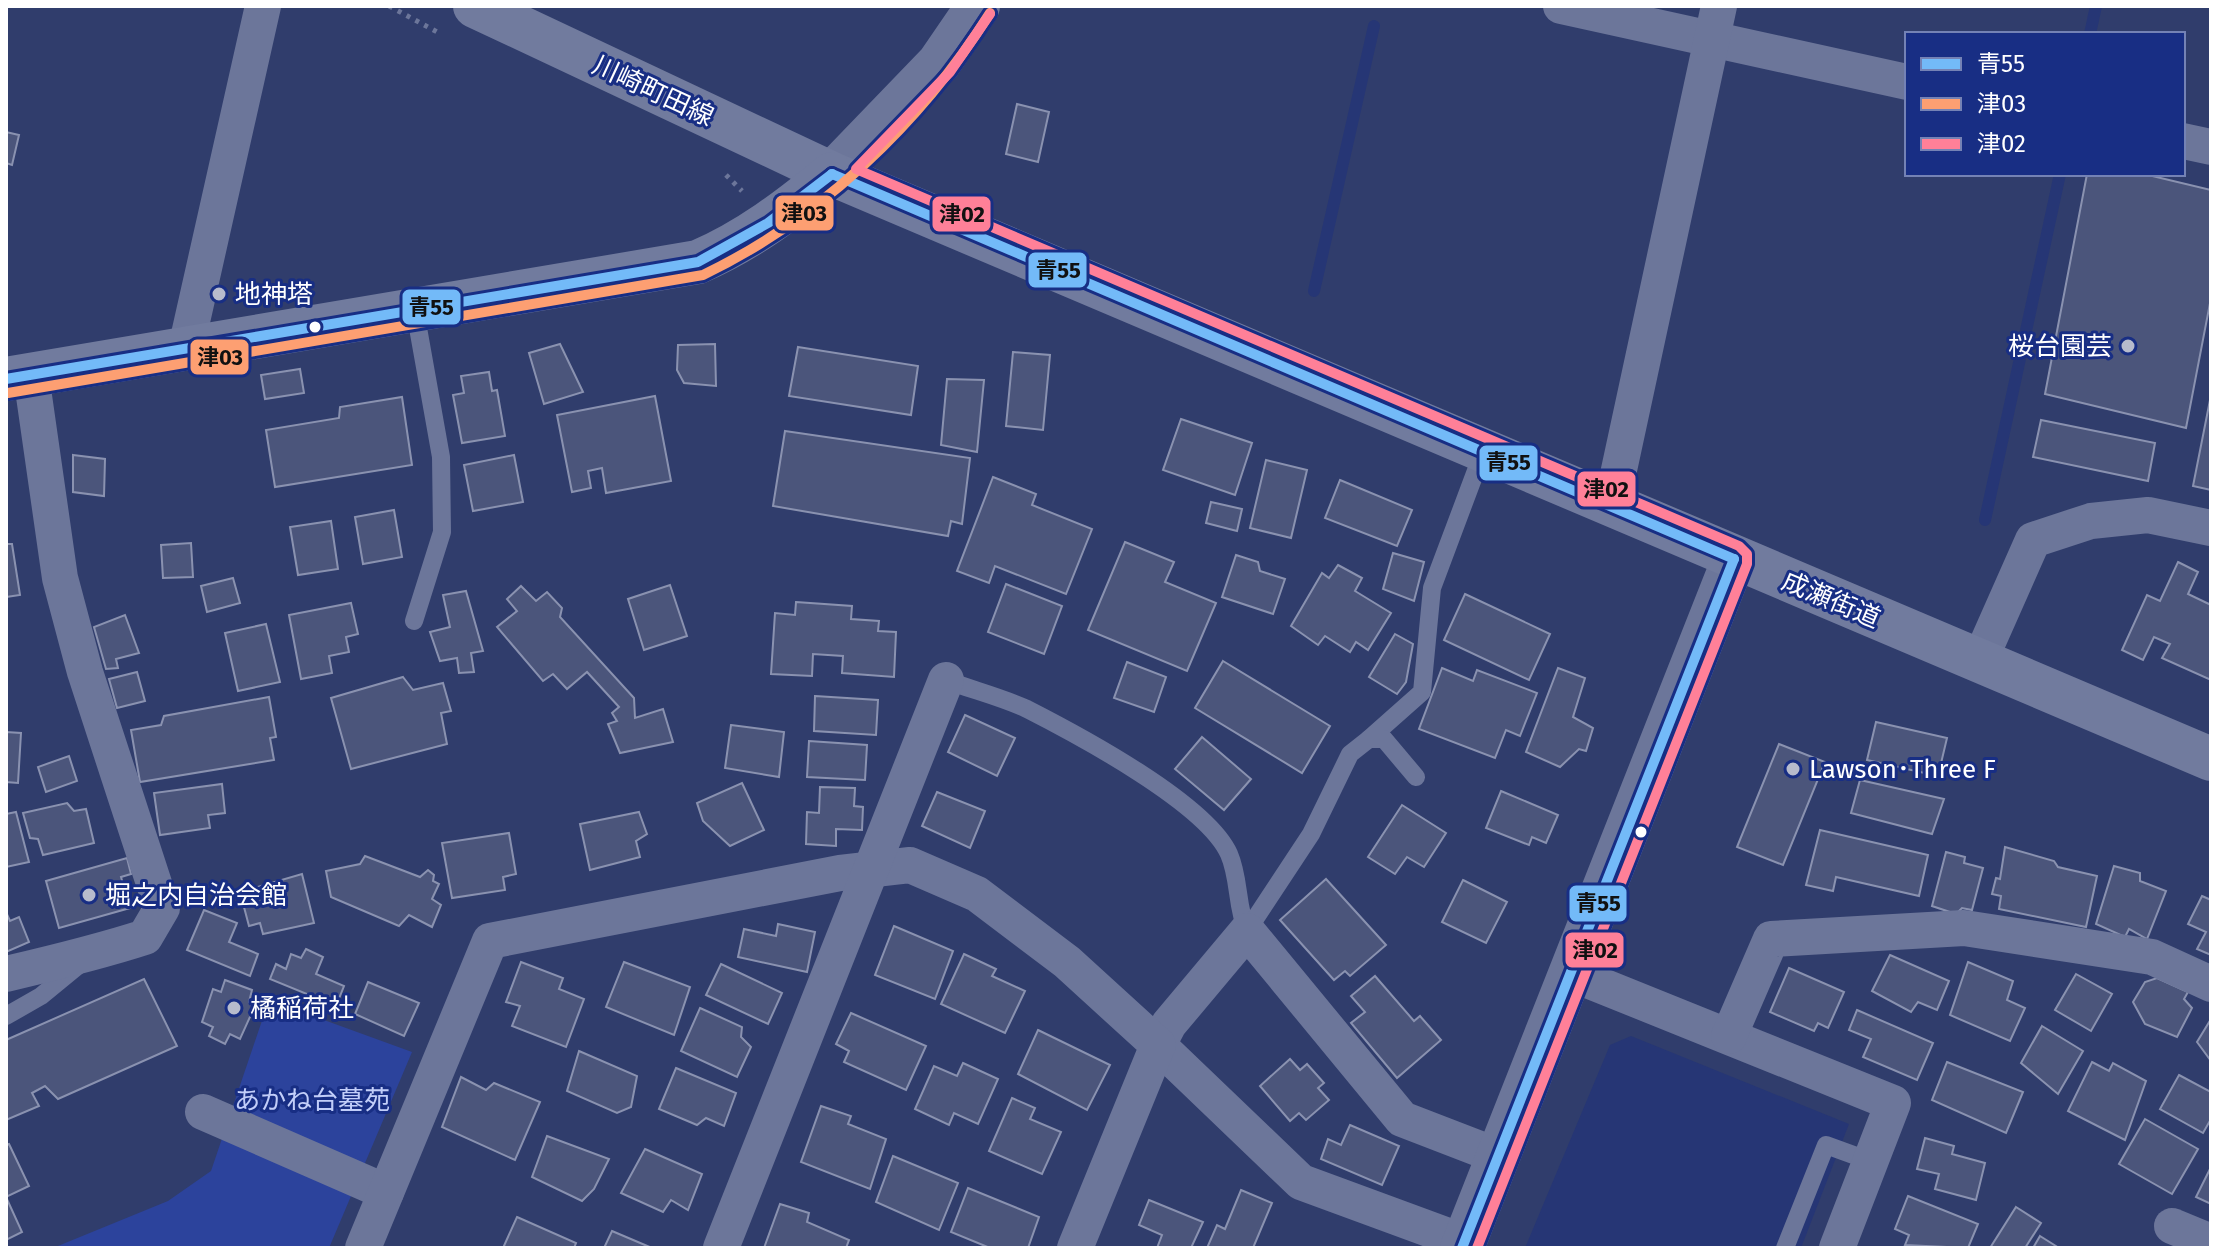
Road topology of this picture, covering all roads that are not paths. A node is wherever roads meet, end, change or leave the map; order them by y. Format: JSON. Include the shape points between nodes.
{"nodes":[{"id":1,"x":263,"y":6,"type":"edge"},
{"id":2,"x":475,"y":6,"type":"edge"},
{"id":3,"x":978,"y":6,"type":"edge"},
{"id":4,"x":1561,"y":6,"type":"edge"},
{"id":5,"x":1715,"y":23,"type":"edge"},
{"id":6,"x":1905,"y":81,"type":"edge"},
{"id":7,"x":2185,"y":141,"type":"edge"},
{"id":8,"x":2211,"y":147,"type":"edge"},
{"id":9,"x":832,"y":174,"type":"junction"},
{"id":10,"x":415,"y":311,"type":"junction"},
{"id":11,"x":186,"y":348,"type":"junction"},
{"id":12,"x":18,"y":377,"type":"edge"},
{"id":13,"x":1483,"y":452,"type":"junction"},
{"id":14,"x":1611,"y":507,"type":"junction"},
{"id":15,"x":2211,"y":528,"type":"edge"},
{"id":16,"x":1734,"y":559,"type":"junction"},
{"id":17,"x":414,"y":621,"type":"dead end"},
{"id":18,"x":1979,"y":662,"type":"junction"},
{"id":19,"x":946,"y":680,"type":"joint"},
{"id":20,"x":1369,"y":739,"type":"junction"},
{"id":21,"x":2211,"y":759,"type":"edge"},
{"id":22,"x":1416,"y":777,"type":"dead end"},
{"id":23,"x":873,"y":872,"type":"junction"},
{"id":24,"x":1247,"y":931,"type":"junction"},
{"id":25,"x":92,"y":955,"type":"junction"},
{"id":26,"x":1570,"y":973,"type":"junction"},
{"id":27,"x":6,"y":974,"type":"edge"},
{"id":28,"x":2211,"y":984,"type":"edge"},
{"id":29,"x":6,"y":1016,"type":"edge"},
{"id":30,"x":1729,"y":1036,"type":"junction"},
{"id":31,"x":1158,"y":1045,"type":"junction"},
{"id":32,"x":203,"y":1112,"type":"dead end"},
{"id":33,"x":1498,"y":1156,"type":"junction"},
{"id":34,"x":1870,"y":1161,"type":"junction"},
{"id":35,"x":386,"y":1192,"type":"junction"},
{"id":36,"x":2172,"y":1226,"type":"dead end"},
{"id":37,"x":2211,"y":1242,"type":"edge"},
{"id":38,"x":1463,"y":1245,"type":"edge"},
{"id":39,"x":363,"y":1248,"type":"edge"},
{"id":40,"x":721,"y":1248,"type":"edge"},
{"id":41,"x":1075,"y":1248,"type":"edge"},
{"id":42,"x":1785,"y":1248,"type":"edge"},
{"id":43,"x":1837,"y":1248,"type":"edge"}],
"edges":[{"from":1,"to":11,"type":"street"},
{"from":2,"to":9,"type":"main road","name":"川崎町田線"},
{"from":3,"to":9,"type":"street","via":[[939,63]]},
{"from":4,"to":5,"type":"street"},
{"from":5,"to":6,"type":"street"},
{"from":5,"to":14,"type":"street"},
{"from":7,"to":8,"type":"street"},
{"from":9,"to":10,"type":"main road","via":[[765,227],[698,262]]},
{"from":9,"to":13,"type":"main road","name":"成瀬街道"},
{"from":10,"to":11,"type":"main road"},
{"from":10,"to":17,"type":"lane","via":[[441,457],[442,532]]},
{"from":11,"to":12,"type":"main road"},
{"from":12,"to":25,"type":"street","via":[[85,672],[162,908],[145,937]]},
{"from":13,"to":14,"type":"main road","name":"成瀬街道"},
{"from":13,"to":20,"type":"lane","via":[[1432,588],[1422,692]]},
{"from":14,"to":16,"type":"main road","name":"成瀬街道"},
{"from":15,"to":18,"type":"street","via":[[2148,515],[2091,521],[2033,540]]},
{"from":16,"to":18,"type":"main road","name":"成瀬街道"},
{"from":16,"to":26,"type":"street"},
{"from":18,"to":21,"type":"main road","name":"成瀬街道"},
{"from":19,"to":23,"type":"street"},
{"from":19,"to":24,"type":"lane","via":[[1025,708],[1151,779],[1188,808],[1228,851]]},
{"from":20,"to":22,"type":"lane","via":[[1384,739]]},
{"from":20,"to":24,"type":"lane","via":[[1350,754],[1311,834]]},
{"from":23,"to":31,"type":"street","via":[[910,865],[977,894],[1067,962]]},
{"from":23,"to":35,"type":"street","via":[[840,873],[490,941]]},
{"from":23,"to":40,"type":"street"},
{"from":24,"to":31,"type":"street","via":[[1169,1024]]},
{"from":24,"to":33,"type":"street","via":[[1402,1119]]},
{"from":25,"to":27,"type":"street"},
{"from":25,"to":29,"type":"lane"},
{"from":26,"to":30,"type":"street"},
{"from":26,"to":33,"type":"street"},
{"from":28,"to":30,"type":"street","via":[[2152,957],[1964,928],[1771,939]]},
{"from":30,"to":34,"type":"street","via":[[1893,1103]]},
{"from":31,"to":38,"type":"street","via":[[1301,1182]]},
{"from":31,"to":41,"type":"street"},
{"from":32,"to":35,"type":"street"},
{"from":33,"to":38,"type":"street"},
{"from":34,"to":42,"type":"lane","via":[[1826,1145]]},
{"from":34,"to":43,"type":"street"},
{"from":35,"to":39,"type":"street"},
{"from":36,"to":37,"type":"street"}]}
